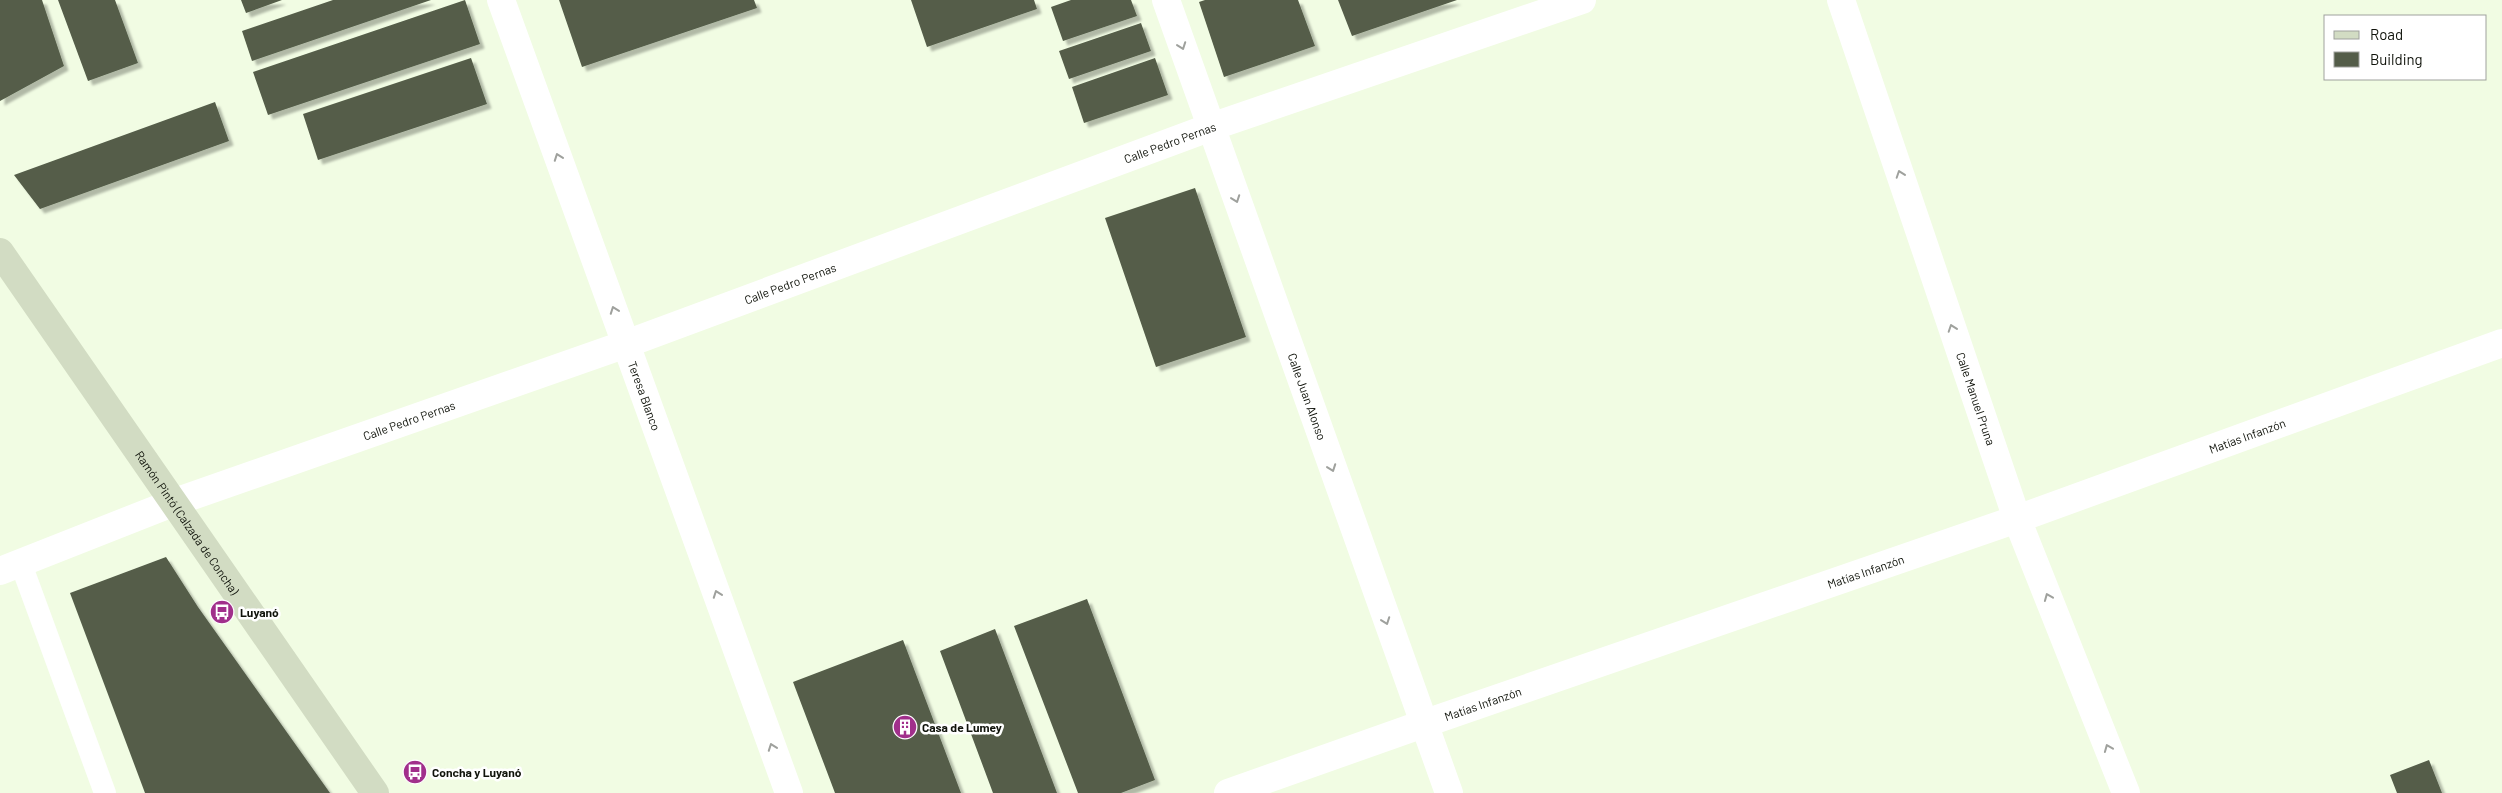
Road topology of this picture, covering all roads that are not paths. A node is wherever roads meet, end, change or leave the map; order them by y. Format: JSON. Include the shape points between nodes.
{"nodes":[{"id":1,"x":501,"y":0,"type":"edge"},
{"id":2,"x":1166,"y":0,"type":"edge"},
{"id":3,"x":1582,"y":0,"type":"edge"},
{"id":4,"x":1840,"y":0,"type":"edge"},
{"id":5,"x":1211,"y":127,"type":"junction"},
{"id":6,"x":0,"y":252,"type":"edge"},
{"id":7,"x":2502,"y":343,"type":"edge"},
{"id":8,"x":626,"y":344,"type":"junction"},
{"id":9,"x":175,"y":502,"type":"junction"},
{"id":10,"x":2017,"y":519,"type":"junction"},
{"id":11,"x":10,"y":567,"type":"edge"},
{"id":12,"x":1423,"y":724,"type":"junction"},
{"id":13,"x":105,"y":793,"type":"edge"},
{"id":14,"x":375,"y":793,"type":"edge"},
{"id":15,"x":789,"y":793,"type":"edge"},
{"id":16,"x":1228,"y":793,"type":"edge"},
{"id":17,"x":1449,"y":793,"type":"edge"},
{"id":18,"x":2126,"y":793,"type":"edge"}],
"edges":[{"from":8,"to":1,"type":"street","name":"Teresa Blanco","one_way":true},
{"from":2,"to":5,"type":"street","name":"Calle Juan Alonso","one_way":true},
{"from":3,"to":5,"type":"street","name":"Calle Pedro Pernas"},
{"from":10,"to":4,"type":"street","name":"Calle Manuel Pruna","one_way":true},
{"from":5,"to":8,"type":"street","name":"Calle Pedro Pernas"},
{"from":5,"to":12,"type":"street","name":"Calle Juan Alonso","one_way":true},
{"from":6,"to":9,"type":"main road","name":"Ramón Pintó (Calzada de Concha)"},
{"from":7,"to":10,"type":"street","name":"Matías Infanzón"},
{"from":8,"to":9,"type":"street","name":"Calle Pedro Pernas"},
{"from":15,"to":8,"type":"street","name":"Teresa Blanco","one_way":true},
{"from":9,"to":11,"type":"street","name":"Calle Pedro Pernas"},
{"from":9,"to":14,"type":"main road","name":"Ramón Pintó (Calzada de Concha)"},
{"from":10,"to":12,"type":"street","name":"Matías Infanzón"},
{"from":18,"to":10,"type":"street","name":"Calle Manuel Pruna","one_way":true},
{"from":11,"to":13,"type":"lane"},
{"from":12,"to":16,"type":"street","name":"Matías Infanzón"},
{"from":12,"to":17,"type":"street","name":"Calle Juan Alonso"}]}
